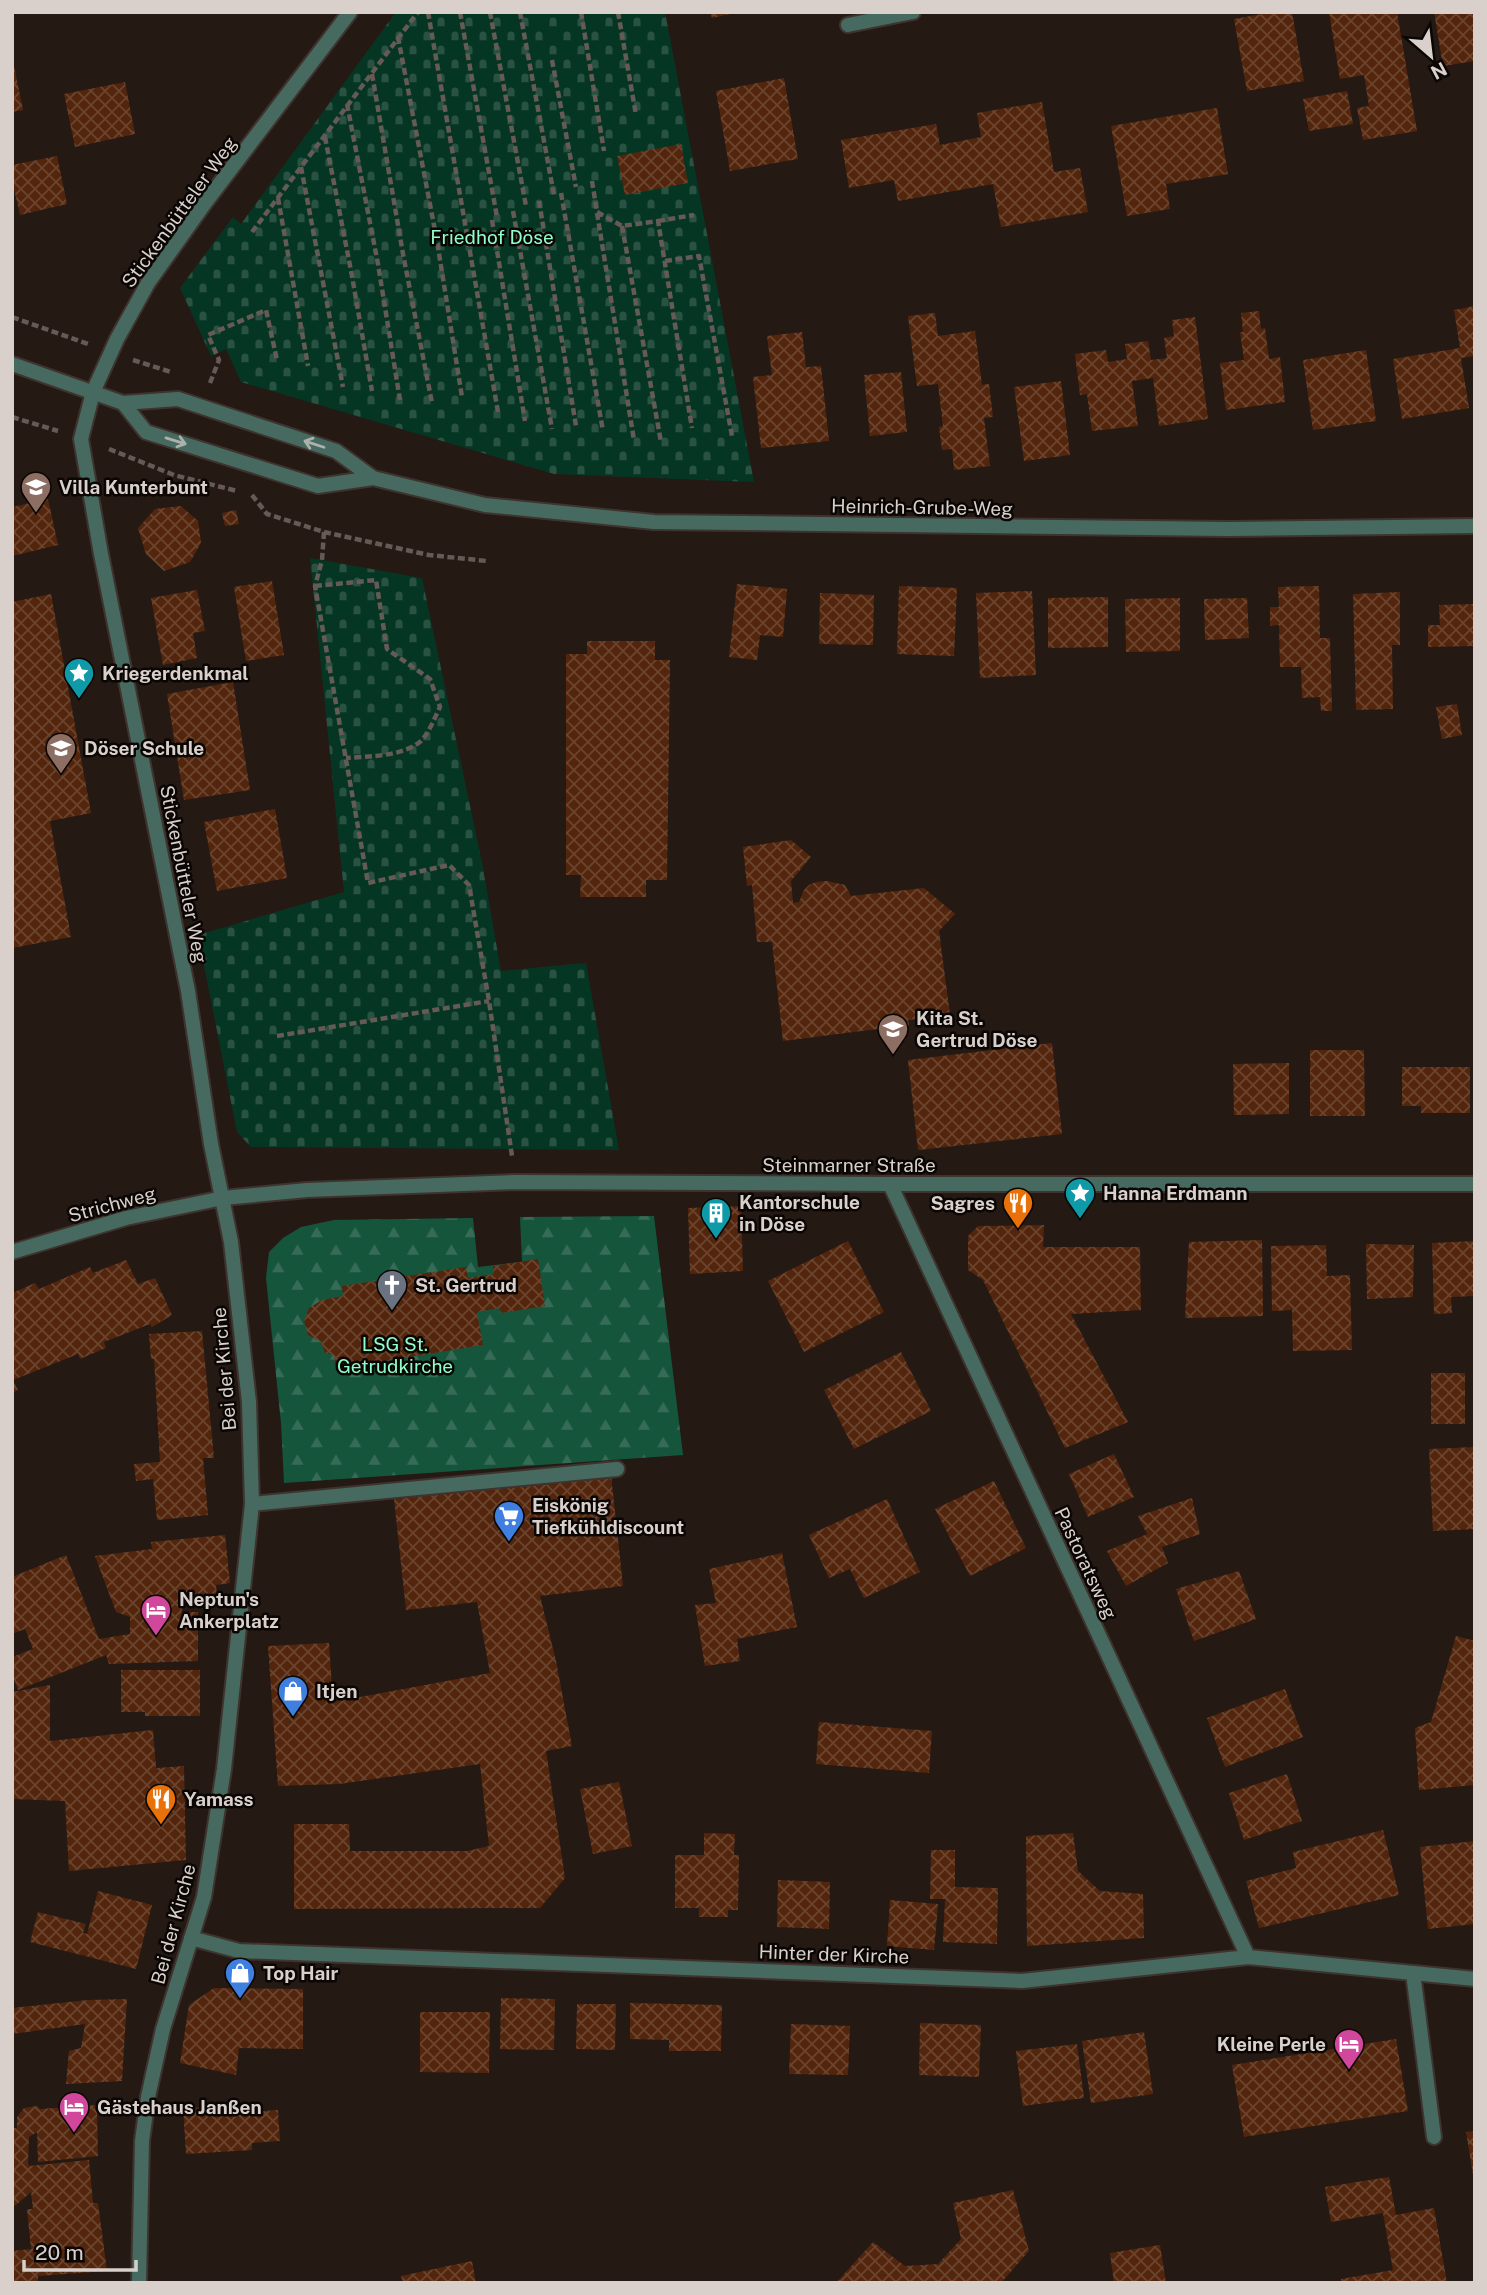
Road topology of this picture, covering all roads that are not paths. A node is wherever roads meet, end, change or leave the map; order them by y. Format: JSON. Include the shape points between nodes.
{"nodes":[{"id":1,"x":350,"y":12,"type":"edge"},
{"id":2,"x":913,"y":12,"type":"edge"},
{"id":3,"x":849,"y":25,"type":"dead end"},
{"id":4,"x":12,"y":364,"type":"edge"},
{"id":5,"x":93,"y":393,"type":"junction"},
{"id":6,"x":123,"y":403,"type":"junction"},
{"id":7,"x":373,"y":478,"type":"junction"},
{"id":8,"x":1475,"y":526,"type":"edge"},
{"id":9,"x":890,"y":1184,"type":"junction"},
{"id":10,"x":1475,"y":1184,"type":"edge"},
{"id":11,"x":223,"y":1198,"type":"junction"},
{"id":12,"x":12,"y":1252,"type":"edge"},
{"id":13,"x":617,"y":1469,"type":"dead end"},
{"id":14,"x":252,"y":1504,"type":"junction"},
{"id":15,"x":191,"y":1938,"type":"junction"},
{"id":16,"x":1248,"y":1957,"type":"junction"},
{"id":17,"x":1413,"y":1973,"type":"junction"},
{"id":18,"x":1475,"y":1979,"type":"edge"},
{"id":19,"x":1434,"y":2137,"type":"dead end"},
{"id":20,"x":139,"y":2283,"type":"edge"}],
"edges":[{"from":1,"to":5,"type":"street","name":"Stickenbütteler Weg","via":[[148,283]]},
{"from":2,"to":3,"type":"street"},
{"from":4,"to":5,"type":"street","name":"Heinrich-Grube-Weg"},
{"from":5,"to":6,"type":"street","name":"Heinrich-Grube-Weg"},
{"from":5,"to":11,"type":"street","name":"Stickenbütteler Weg","via":[[81,439],[188,991]]},
{"from":7,"to":6,"type":"street","name":"Heinrich-Grube-Weg","one_way":true,"via":[[336,451],[178,398]]},
{"from":6,"to":7,"type":"street","name":"Heinrich-Grube-Weg","one_way":true,"via":[[146,432],[318,486]]},
{"from":7,"to":8,"type":"street","name":"Heinrich-Grube-Weg","via":[[485,505],[654,522],[1229,529]]},
{"from":9,"to":10,"type":"street","name":"Steinmarner Straße"},
{"from":9,"to":11,"type":"street","name":"Steinmarner Straße","via":[[514,1182]]},
{"from":9,"to":16,"type":"street","name":"Pastoratsweg"},
{"from":11,"to":12,"type":"street","name":"Strichweg","via":[[126,1218]]},
{"from":11,"to":14,"type":"street","name":"Bei der Kirche","via":[[248,1402]]},
{"from":13,"to":14,"type":"street"},
{"from":14,"to":15,"type":"street","name":"Bei der Kirche","via":[[224,1769],[204,1897]]},
{"from":15,"to":16,"type":"street","name":"Hinter der Kirche","via":[[239,1951],[1022,1980]]},
{"from":15,"to":20,"type":"street","name":"Bei der Kirche","via":[[148,2097],[142,2141]]},
{"from":16,"to":17,"type":"street","name":"Hinter der Kirche"},
{"from":17,"to":18,"type":"street","name":"Hinter der Kirche"},
{"from":17,"to":19,"type":"street"}]}
